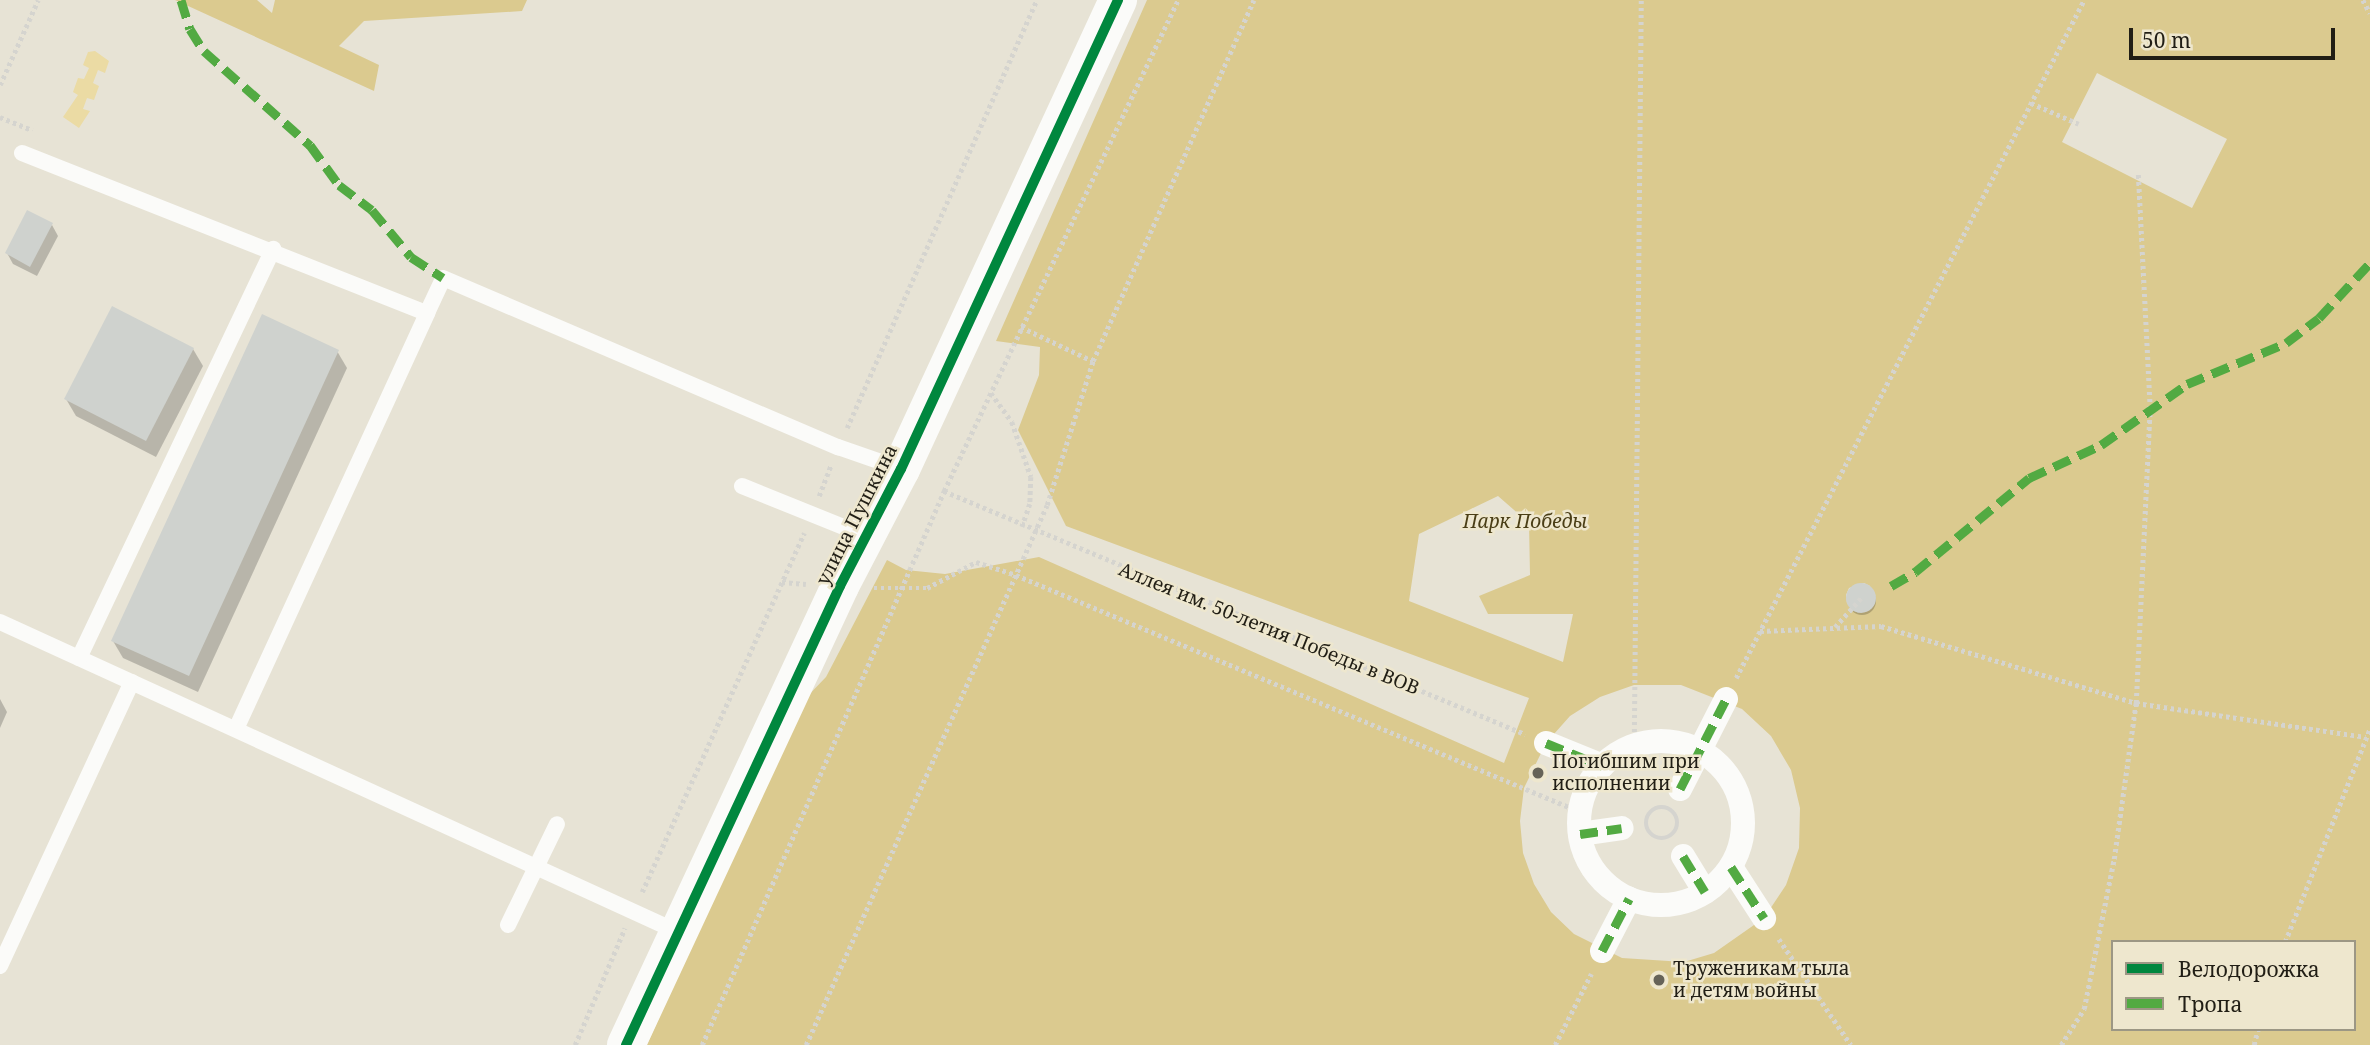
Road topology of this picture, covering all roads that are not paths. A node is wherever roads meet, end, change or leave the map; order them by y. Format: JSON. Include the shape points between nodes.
{"nodes":[{"id":1,"x":1118,"y":0,"type":"edge"},
{"id":2,"x":22,"y":153,"type":"dead end"},
{"id":3,"x":273,"y":249,"type":"junction"},
{"id":4,"x":427,"y":313,"type":"junction"},
{"id":5,"x":901,"y":469,"type":"junction"},
{"id":6,"x":743,"y":486,"type":"dead end"},
{"id":7,"x":868,"y":537,"type":"junction"},
{"id":8,"x":0,"y":622,"type":"edge"},
{"id":9,"x":79,"y":658,"type":"junction"},
{"id":10,"x":132,"y":681,"type":"junction"},
{"id":11,"x":1726,"y":699,"type":"road end"},
{"id":12,"x":236,"y":729,"type":"junction"},
{"id":13,"x":1545,"y":743,"type":"road end"},
{"id":14,"x":1701,"y":751,"type":"junction"},
{"id":15,"x":1602,"y":766,"type":"junction"},
{"id":16,"x":1680,"y":789,"type":"dead end"},
{"id":17,"x":1580,"y":823,"type":"junction"},
{"id":18,"x":557,"y":824,"type":"dead end"},
{"id":19,"x":1622,"y":828,"type":"dead end"},
{"id":20,"x":1683,"y":856,"type":"dead end"},
{"id":21,"x":1731,"y":867,"type":"junction"},
{"id":22,"x":535,"y":868,"type":"junction"},
{"id":23,"x":1705,"y":892,"type":"junction"},
{"id":24,"x":1629,"y":899,"type":"junction"},
{"id":25,"x":1764,"y":918,"type":"road end"},
{"id":26,"x":508,"y":925,"type":"dead end"},
{"id":27,"x":678,"y":932,"type":"junction"},
{"id":28,"x":1602,"y":951,"type":"road end"},
{"id":29,"x":0,"y":966,"type":"edge"},
{"id":30,"x":626,"y":1045,"type":"edge"}],
"edges":[{"from":1,"to":5,"type":"street","name":"улица Пушкина"},
{"from":2,"to":3,"type":"lane"},
{"from":3,"to":4,"type":"lane"},
{"from":3,"to":9,"type":"lane"},
{"from":4,"to":5,"type":"lane","via":[[443,278],[838,447]]},
{"from":4,"to":12,"type":"lane"},
{"from":5,"to":7,"type":"street","name":"улица Пушкина"},
{"from":6,"to":7,"type":"lane"},
{"from":7,"to":27,"type":"street","name":"улица Пушкина","via":[[840,586]]},
{"from":8,"to":9,"type":"lane"},
{"from":9,"to":10,"type":"lane"},
{"from":10,"to":12,"type":"lane"},
{"from":10,"to":29,"type":"lane"},
{"from":11,"to":14,"type":"street"},
{"from":12,"to":22,"type":"lane"},
{"from":13,"to":15,"type":"street"},
{"from":14,"to":15,"type":"street","via":[[1668,741],[1634,746]]},
{"from":14,"to":16,"type":"street"},
{"from":14,"to":21,"type":"street","via":[[1719,764],[1741,803],[1740,847]]},
{"from":15,"to":17,"type":"street"},
{"from":17,"to":19,"type":"street"},
{"from":17,"to":24,"type":"street","via":[[1596,873]]},
{"from":18,"to":22,"type":"lane"},
{"from":20,"to":23,"type":"street"},
{"from":21,"to":23,"type":"street"},
{"from":21,"to":25,"type":"street"},
{"from":22,"to":26,"type":"lane"},
{"from":22,"to":27,"type":"lane"},
{"from":23,"to":24,"type":"street","via":[[1668,905]]},
{"from":24,"to":28,"type":"street"},
{"from":27,"to":30,"type":"street","name":"улица Пушкина"}]}
